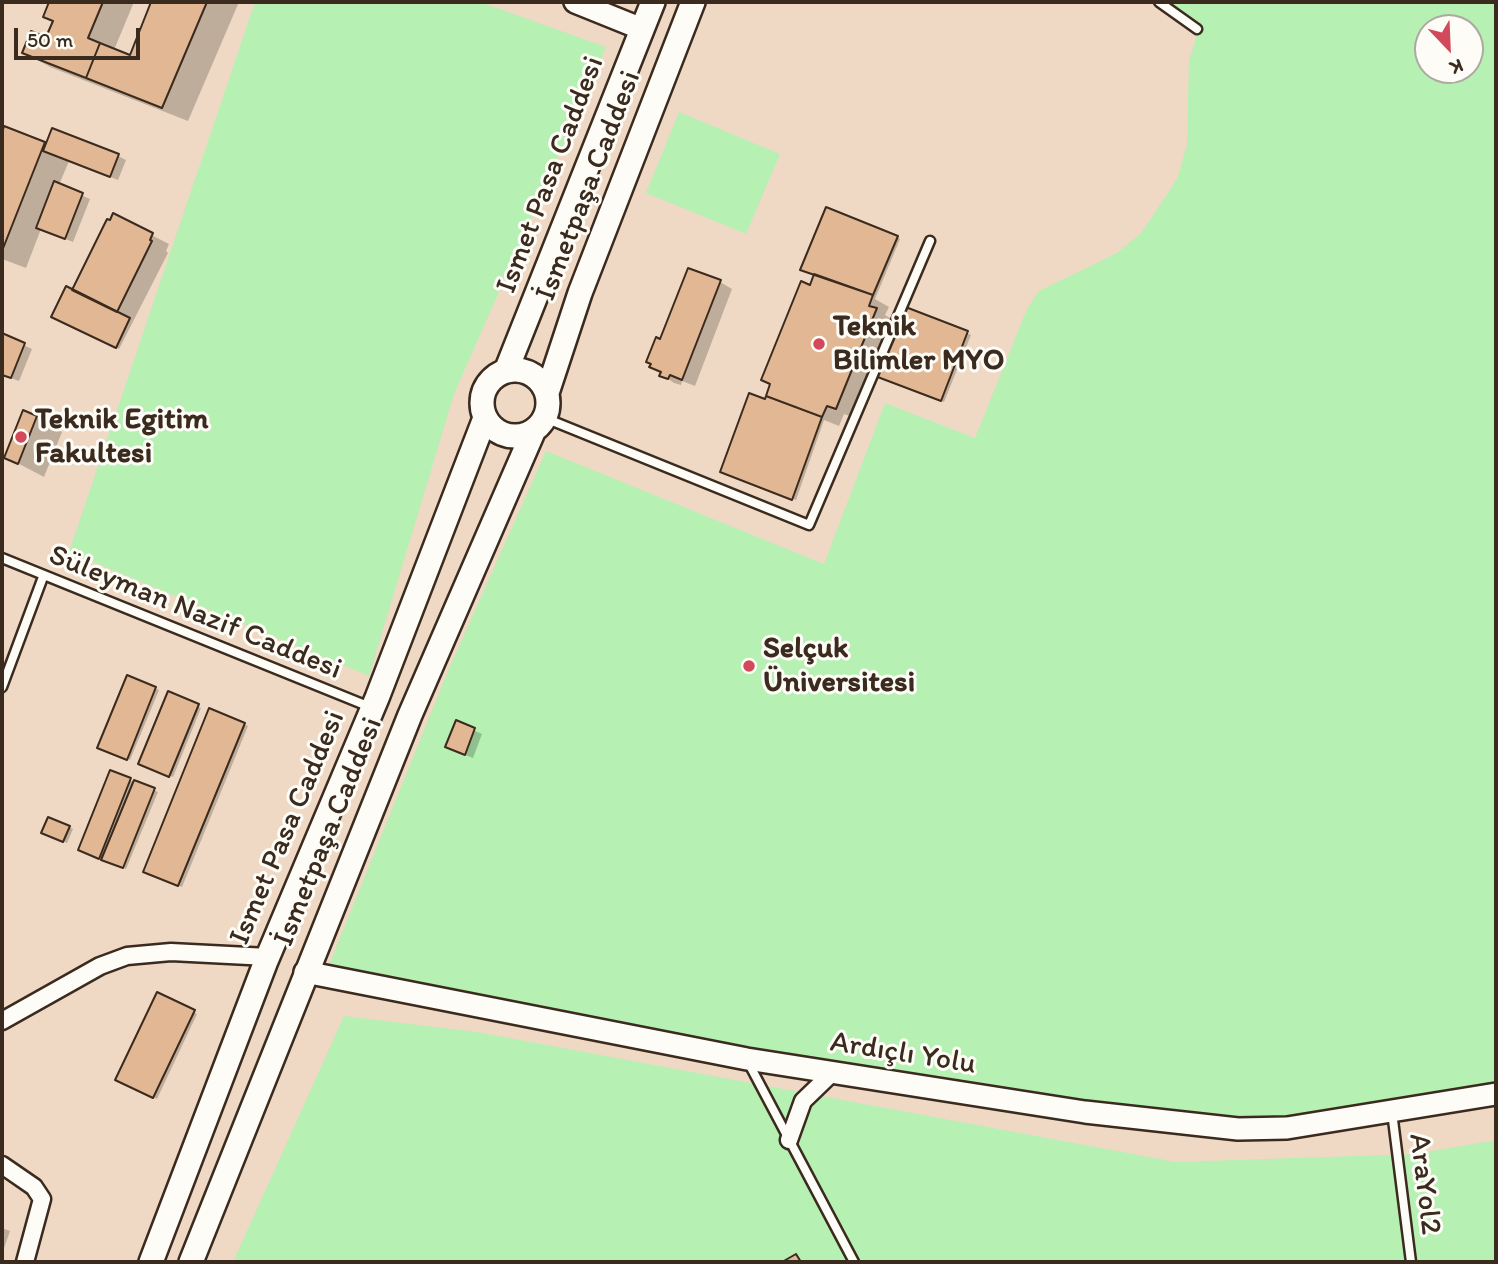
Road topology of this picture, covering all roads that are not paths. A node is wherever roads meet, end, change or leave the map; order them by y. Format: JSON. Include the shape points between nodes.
{"nodes":[{"id":1,"x":575,"y":2,"type":"edge"},
{"id":2,"x":653,"y":2,"type":"edge"},
{"id":3,"x":693,"y":2,"type":"edge"},
{"id":4,"x":1158,"y":2,"type":"edge"},
{"id":5,"x":642,"y":29,"type":"junction"},
{"id":6,"x":1197,"y":29,"type":"dead end"},
{"id":7,"x":930,"y":241,"type":"dead end"},
{"id":8,"x":506,"y":371,"type":"junction"},
{"id":9,"x":547,"y":393,"type":"junction"},
{"id":10,"x":485,"y":418,"type":"junction"},
{"id":11,"x":540,"y":424,"type":"junction"},
{"id":12,"x":2,"y":558,"type":"edge"},
{"id":13,"x":43,"y":577,"type":"junction"},
{"id":14,"x":2,"y":687,"type":"edge"},
{"id":15,"x":373,"y":708,"type":"junction"},
{"id":16,"x":268,"y":957,"type":"junction"},
{"id":17,"x":305,"y":972,"type":"junction"},
{"id":18,"x":2,"y":1021,"type":"edge"},
{"id":19,"x":747,"y":1059,"type":"junction"},
{"id":20,"x":832,"y":1073,"type":"junction"},
{"id":21,"x":1496,"y":1094,"type":"edge"},
{"id":22,"x":1392,"y":1111,"type":"junction"},
{"id":23,"x":789,"y":1140,"type":"junction"},
{"id":24,"x":2,"y":1165,"type":"edge"},
{"id":25,"x":25,"y":1262,"type":"edge"},
{"id":26,"x":151,"y":1262,"type":"edge"},
{"id":27,"x":191,"y":1262,"type":"edge"},
{"id":28,"x":854,"y":1262,"type":"edge"},
{"id":29,"x":1411,"y":1262,"type":"edge"}],
"edges":[{"from":1,"to":5,"type":"street"},
{"from":2,"to":5,"type":"main road","name":"Ismet Pasa Caddesi"},
{"from":3,"to":9,"type":"main road","name":"İsmetpaşa Caddesi","via":[[579,293]]},
{"from":4,"to":6,"type":"lane"},
{"from":5,"to":8,"type":"main road","name":"Ismet Pasa Caddesi"},
{"from":7,"to":11,"type":"lane","via":[[809,526]]},
{"from":8,"to":9,"type":"main road","via":[[536,377]]},
{"from":8,"to":10,"type":"main road","via":[[487,384],[482,395]]},
{"from":9,"to":11,"type":"main road"},
{"from":10,"to":11,"type":"main road","via":[[501,434],[512,437]]},
{"from":10,"to":15,"type":"main road","name":"Ismet Pasa Caddesi"},
{"from":11,"to":17,"type":"main road","name":"İsmetpaşa Caddesi","via":[[416,703]]},
{"from":12,"to":13,"type":"lane","name":"Süleyman Nazif Caddesi"},
{"from":13,"to":14,"type":"lane"},
{"from":13,"to":15,"type":"lane","name":"Süleyman Nazif Caddesi"},
{"from":15,"to":16,"type":"main road","name":"Ismet Pasa Caddesi"},
{"from":16,"to":18,"type":"street","via":[[171,951],[127,956],[100,966]]},
{"from":16,"to":26,"type":"main road","name":"Ismet Pasa Caddesi"},
{"from":17,"to":19,"type":"street","name":"Ardıçlı Yolu"},
{"from":17,"to":27,"type":"main road","name":"İsmetpaşa Caddesi"},
{"from":19,"to":20,"type":"street","name":"Ardıçlı Yolu"},
{"from":19,"to":23,"type":"lane"},
{"from":20,"to":22,"type":"street","name":"Ardıçlı Yolu","via":[[1085,1112],[1238,1129],[1287,1128]]},
{"from":20,"to":23,"type":"street","via":[[803,1101]]},
{"from":21,"to":22,"type":"street","name":"Ardıçlı Yolu"},
{"from":22,"to":29,"type":"lane","name":"AraYol2"},
{"from":23,"to":28,"type":"lane"},
{"from":24,"to":25,"type":"street","via":[[34,1187],[42,1199]]}]}
